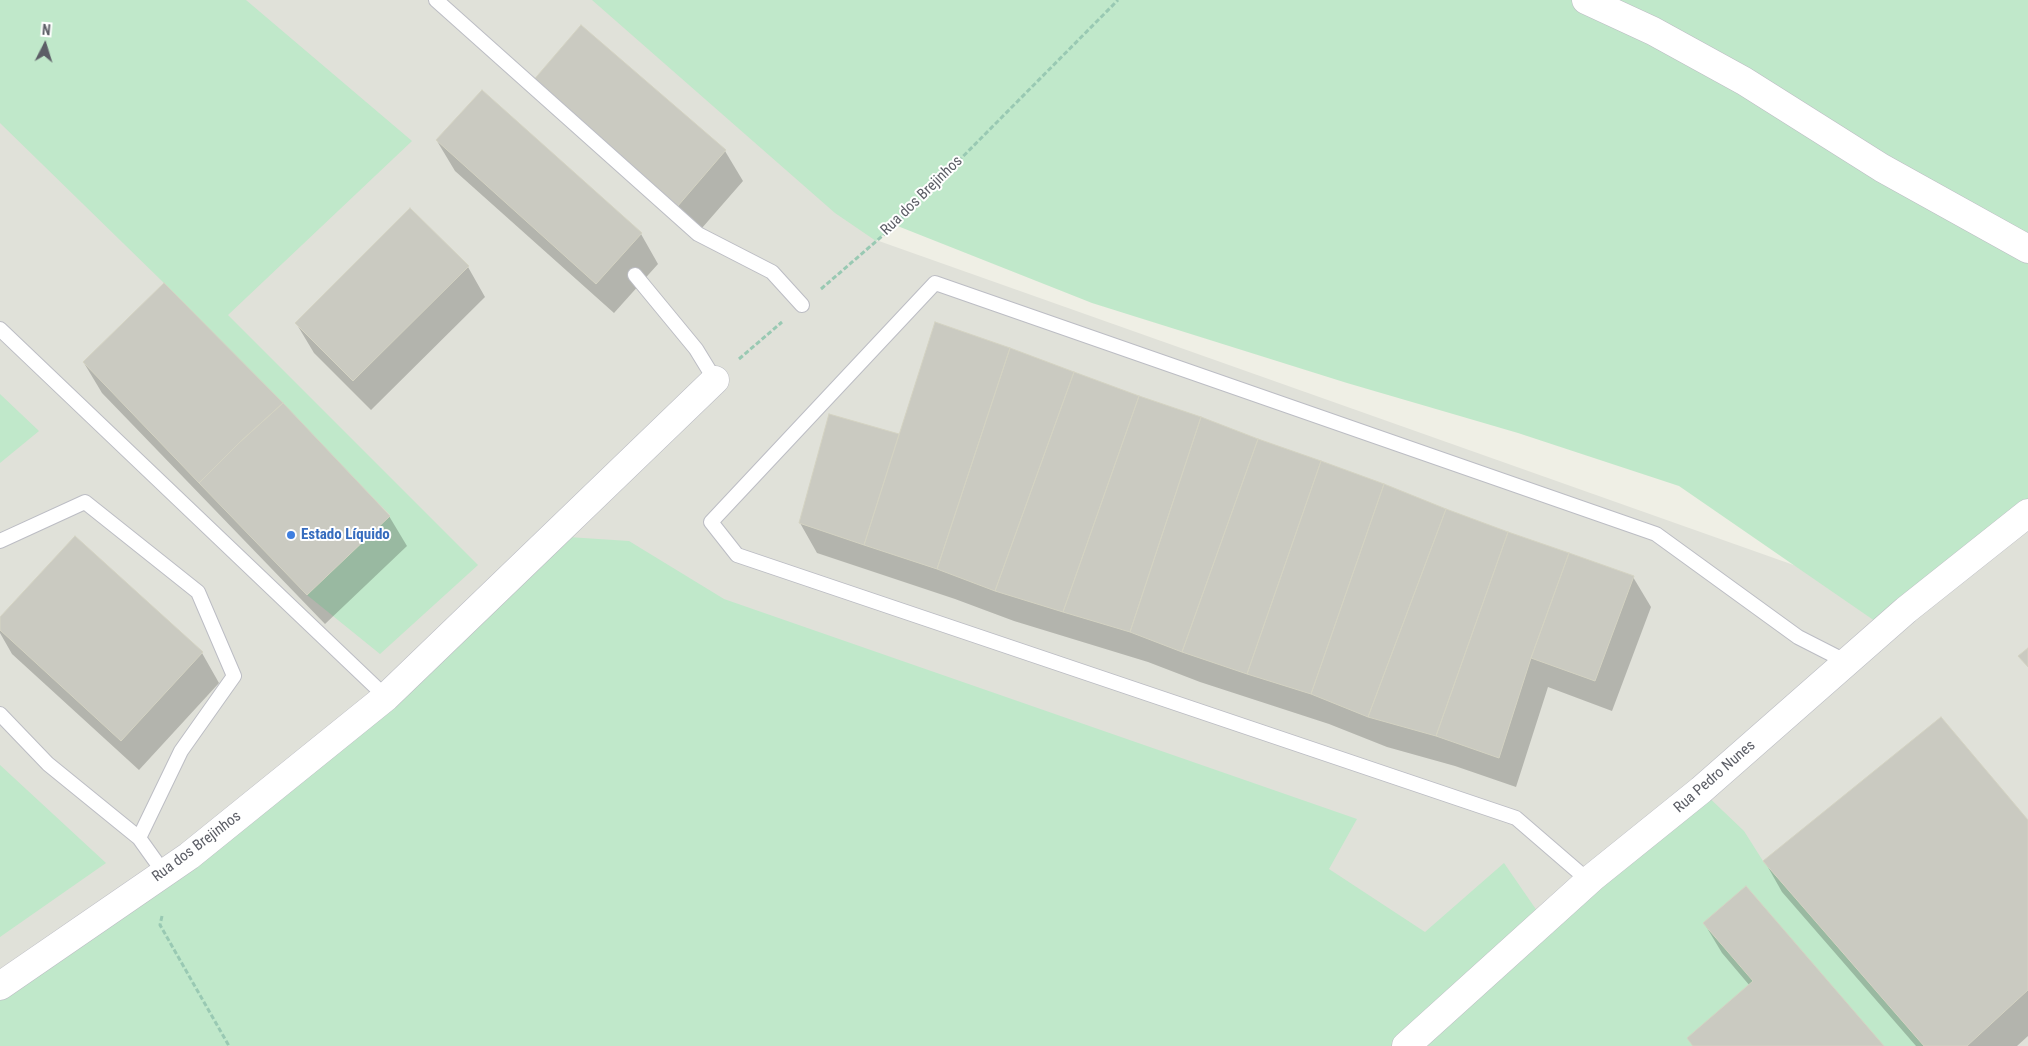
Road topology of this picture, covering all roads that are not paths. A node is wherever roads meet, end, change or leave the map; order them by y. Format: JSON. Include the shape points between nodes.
{"nodes":[{"id":1,"x":436,"y":0,"type":"edge"},
{"id":2,"x":1586,"y":0,"type":"edge"},
{"id":3,"x":2028,"y":249,"type":"edge"},
{"id":4,"x":635,"y":275,"type":"dead end"},
{"id":5,"x":802,"y":306,"type":"road end"},
{"id":6,"x":0,"y":329,"type":"edge"},
{"id":7,"x":715,"y":380,"type":"joint"},
{"id":8,"x":2028,"y":513,"type":"edge"},
{"id":9,"x":0,"y":541,"type":"edge"},
{"id":10,"x":1847,"y":662,"type":"junction"},
{"id":11,"x":386,"y":697,"type":"junction"},
{"id":12,"x":0,"y":714,"type":"edge"},
{"id":13,"x":139,"y":838,"type":"junction"},
{"id":14,"x":164,"y":873,"type":"junction"},
{"id":15,"x":1589,"y":881,"type":"junction"},
{"id":16,"x":4,"y":976,"type":"edge"},
{"id":17,"x":1406,"y":1046,"type":"edge"}],
"edges":[{"from":1,"to":5,"type":"lane","via":[[698,234],[772,272]]},
{"from":2,"to":3,"type":"street","via":[[1744,81],[1882,168]]},
{"from":4,"to":7,"type":"lane","via":[[696,349]]},
{"from":6,"to":11,"type":"lane"},
{"from":7,"to":11,"type":"street","name":"Rua dos Brejinhos"},
{"from":8,"to":10,"type":"street","name":"Rua Pedro Nunes","via":[[1906,610]]},
{"from":9,"to":13,"type":"lane","via":[[85,502],[198,592],[234,676],[181,751]]},
{"from":10,"to":15,"type":"street","name":"Rua Pedro Nunes","via":[[1701,790]]},
{"from":10,"to":15,"type":"lane","via":[[1798,637],[1656,534],[935,283],[712,522],[737,555],[1516,818]]},
{"from":11,"to":14,"type":"street","name":"Rua dos Brejinhos"},
{"from":12,"to":13,"type":"lane","via":[[48,764]]},
{"from":13,"to":14,"type":"lane"},
{"from":14,"to":16,"type":"street","name":"Rua dos Brejinhos"},
{"from":15,"to":17,"type":"street","name":"Rua Pedro Nunes"}]}
